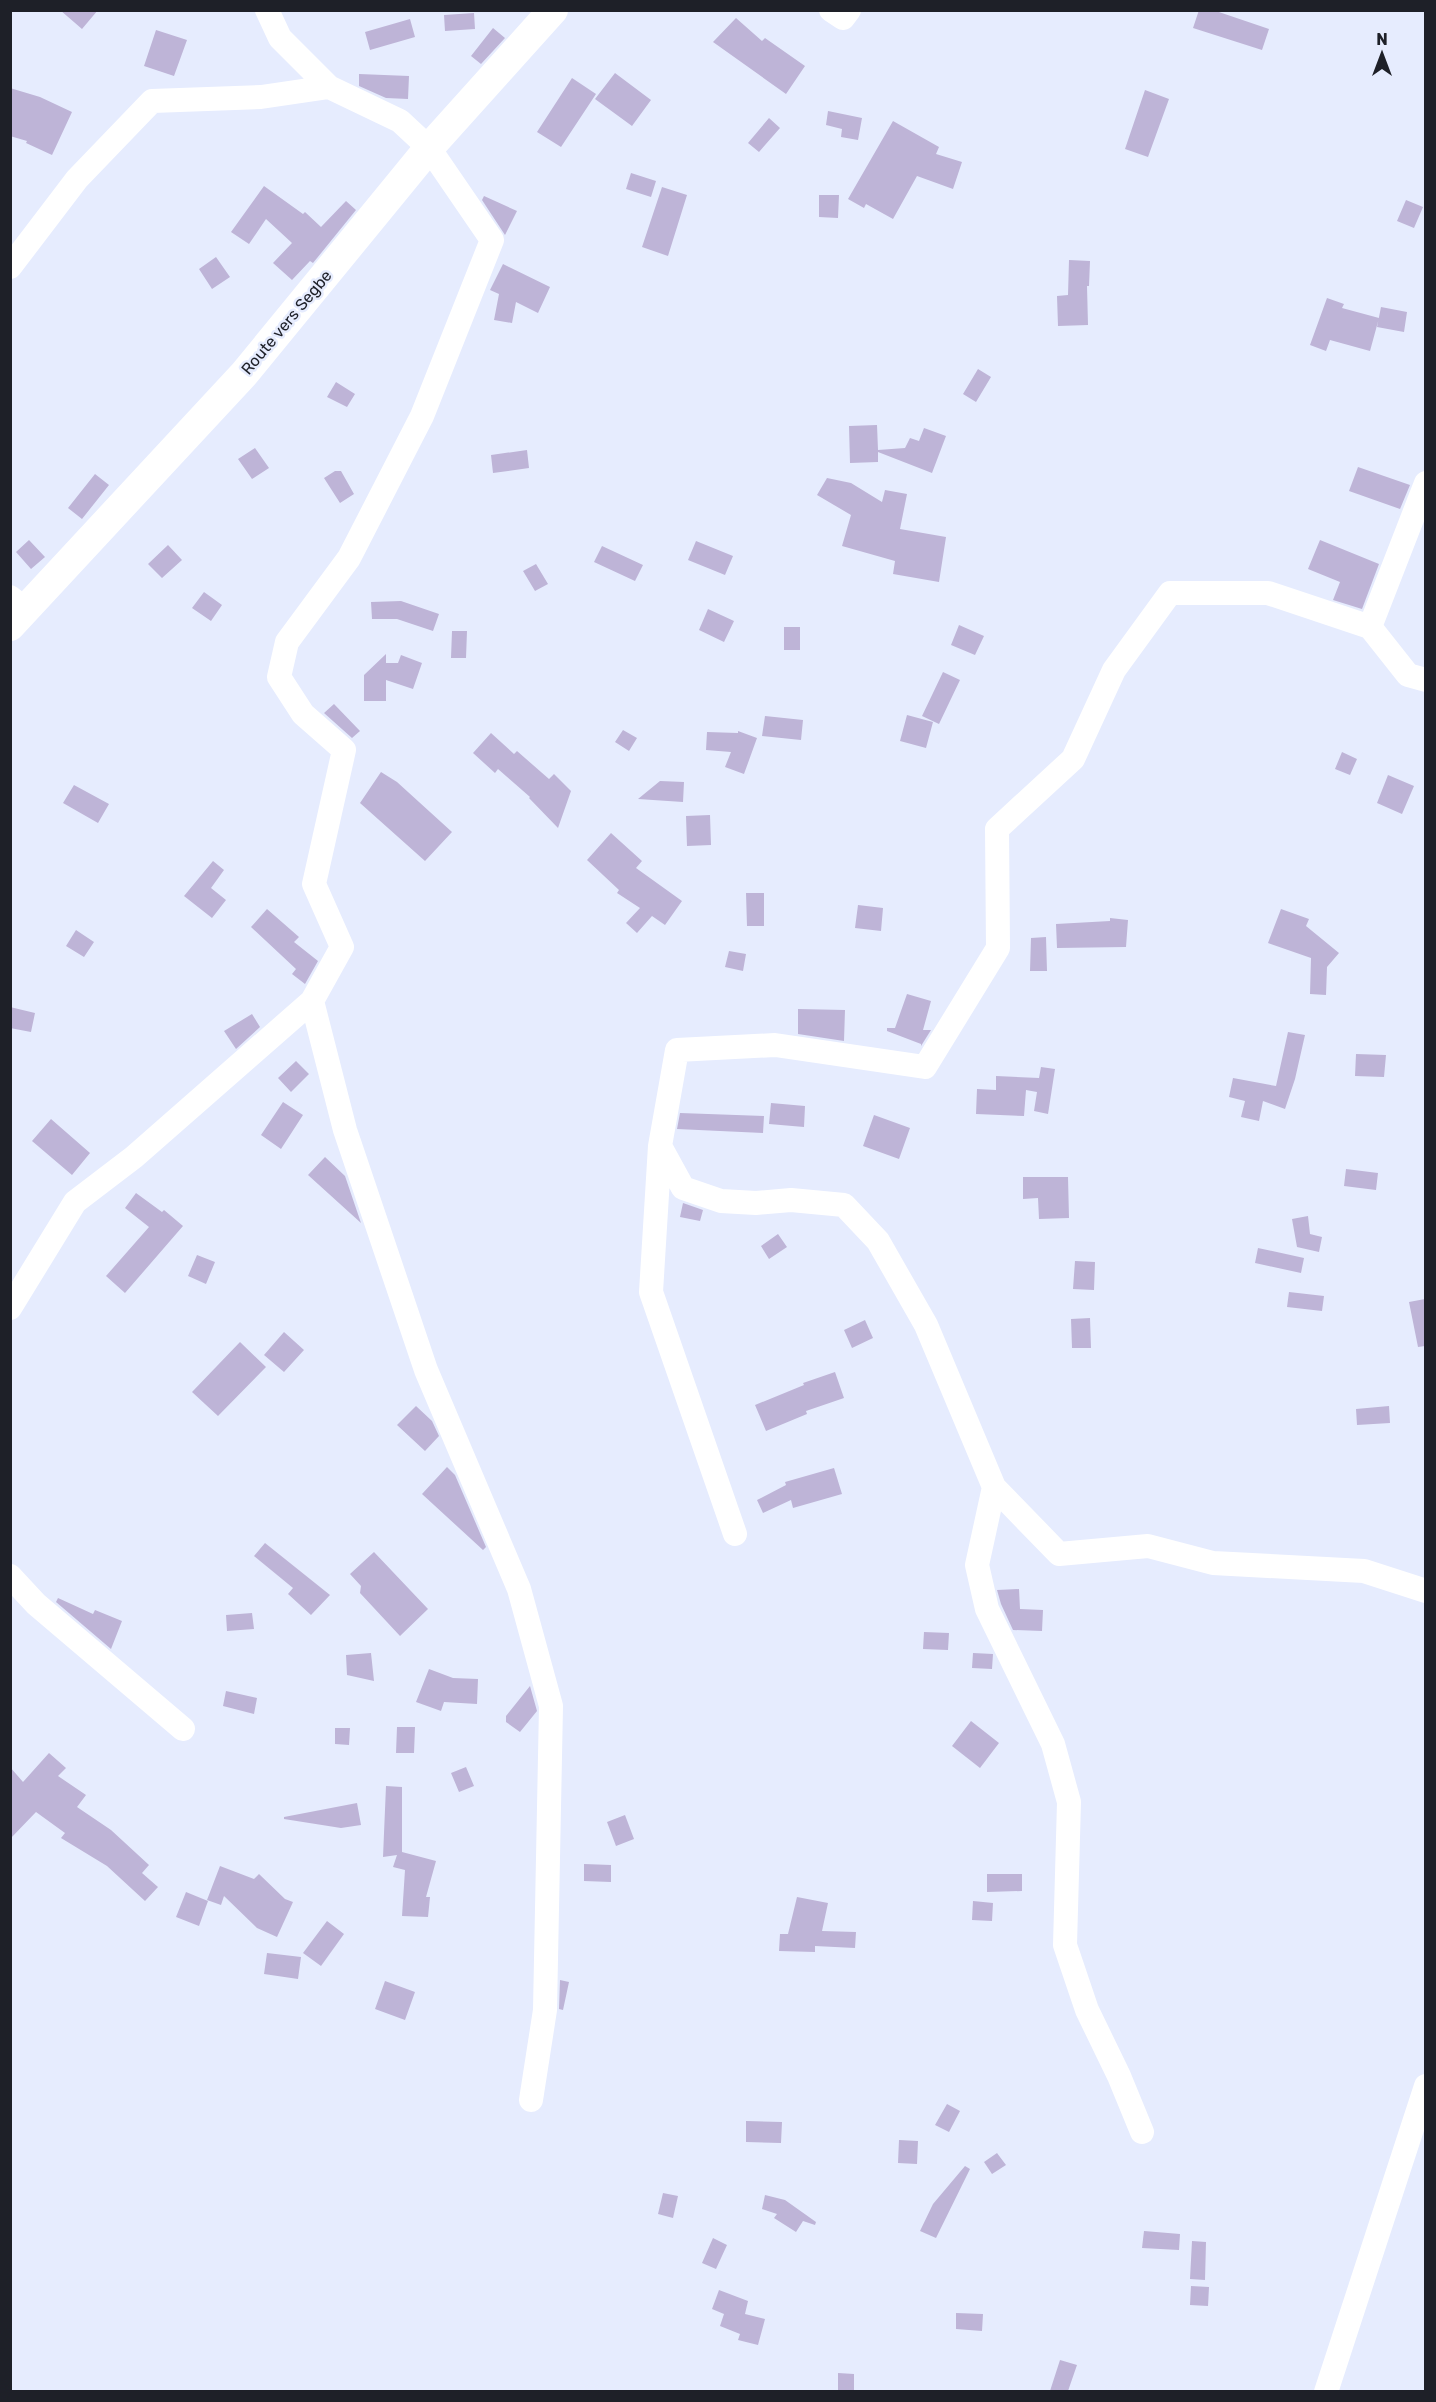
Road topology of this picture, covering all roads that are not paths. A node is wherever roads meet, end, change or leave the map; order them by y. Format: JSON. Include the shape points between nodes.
{"nodes":[{"id":1,"x":267,"y":10,"type":"edge"},
{"id":2,"x":553,"y":10,"type":"edge"},
{"id":3,"x":831,"y":10,"type":"edge"},
{"id":4,"x":849,"y":10,"type":"edge"},
{"id":5,"x":329,"y":87,"type":"junction"},
{"id":6,"x":429,"y":148,"type":"junction"},
{"id":7,"x":10,"y":267,"type":"edge"},
{"id":8,"x":1425,"y":483,"type":"edge"},
{"id":9,"x":15,"y":611,"type":"edge"},
{"id":10,"x":1370,"y":627,"type":"junction"},
{"id":11,"x":1425,"y":680,"type":"edge"},
{"id":12,"x":312,"y":1000,"type":"junction"},
{"id":13,"x":660,"y":1146,"type":"junction"},
{"id":14,"x":10,"y":1308,"type":"edge"},
{"id":15,"x":994,"y":1487,"type":"junction"},
{"id":16,"x":735,"y":1534,"type":"dead end"},
{"id":17,"x":10,"y":1576,"type":"edge"},
{"id":18,"x":1425,"y":1591,"type":"edge"},
{"id":19,"x":183,"y":1729,"type":"dead end"},
{"id":20,"x":1425,"y":2086,"type":"edge"},
{"id":21,"x":531,"y":2100,"type":"dead end"},
{"id":22,"x":1142,"y":2132,"type":"dead end"},
{"id":23,"x":1326,"y":2391,"type":"edge"}],
"edges":[{"from":1,"to":5,"type":"street","via":[[280,38]]},
{"from":2,"to":6,"type":"main road","name":"Route vers Segbe"},
{"from":3,"to":4,"type":"street","via":[[843,18]]},
{"from":5,"to":6,"type":"street","via":[[400,121]]},
{"from":5,"to":7,"type":"street","via":[[261,97],[152,101],[77,179]]},
{"from":6,"to":9,"type":"main road","name":"Route vers Segbe","via":[[244,374]]},
{"from":6,"to":12,"type":"street","via":[[492,240],[422,416],[349,558],[287,642],[279,677],[303,714],[344,750],[314,884],[342,947]]},
{"from":8,"to":10,"type":"street"},
{"from":10,"to":11,"type":"street","via":[[1408,675]]},
{"from":10,"to":13,"type":"street","via":[[1268,593],[1170,593],[1114,670],[1073,759],[997,829],[998,948],[925,1067],[775,1045],[677,1050]]},
{"from":12,"to":14,"type":"street","via":[[134,1157],[75,1202]]},
{"from":12,"to":21,"type":"street","via":[[345,1130],[422,1359],[519,1589],[551,1706],[545,2010]]},
{"from":13,"to":15,"type":"street","via":[[683,1188],[721,1201],[790,1200],[844,1205],[878,1241],[926,1325]]},
{"from":13,"to":16,"type":"street","via":[[651,1292]]},
{"from":15,"to":18,"type":"street","via":[[1059,1554],[1148,1546],[1213,1563],[1364,1571]]},
{"from":15,"to":22,"type":"street","via":[[977,1565],[987,1610],[1053,1744],[1069,1802],[1065,1946],[1087,2010]]},
{"from":17,"to":19,"type":"street","via":[[36,1604]]},
{"from":20,"to":23,"type":"street"}]}
